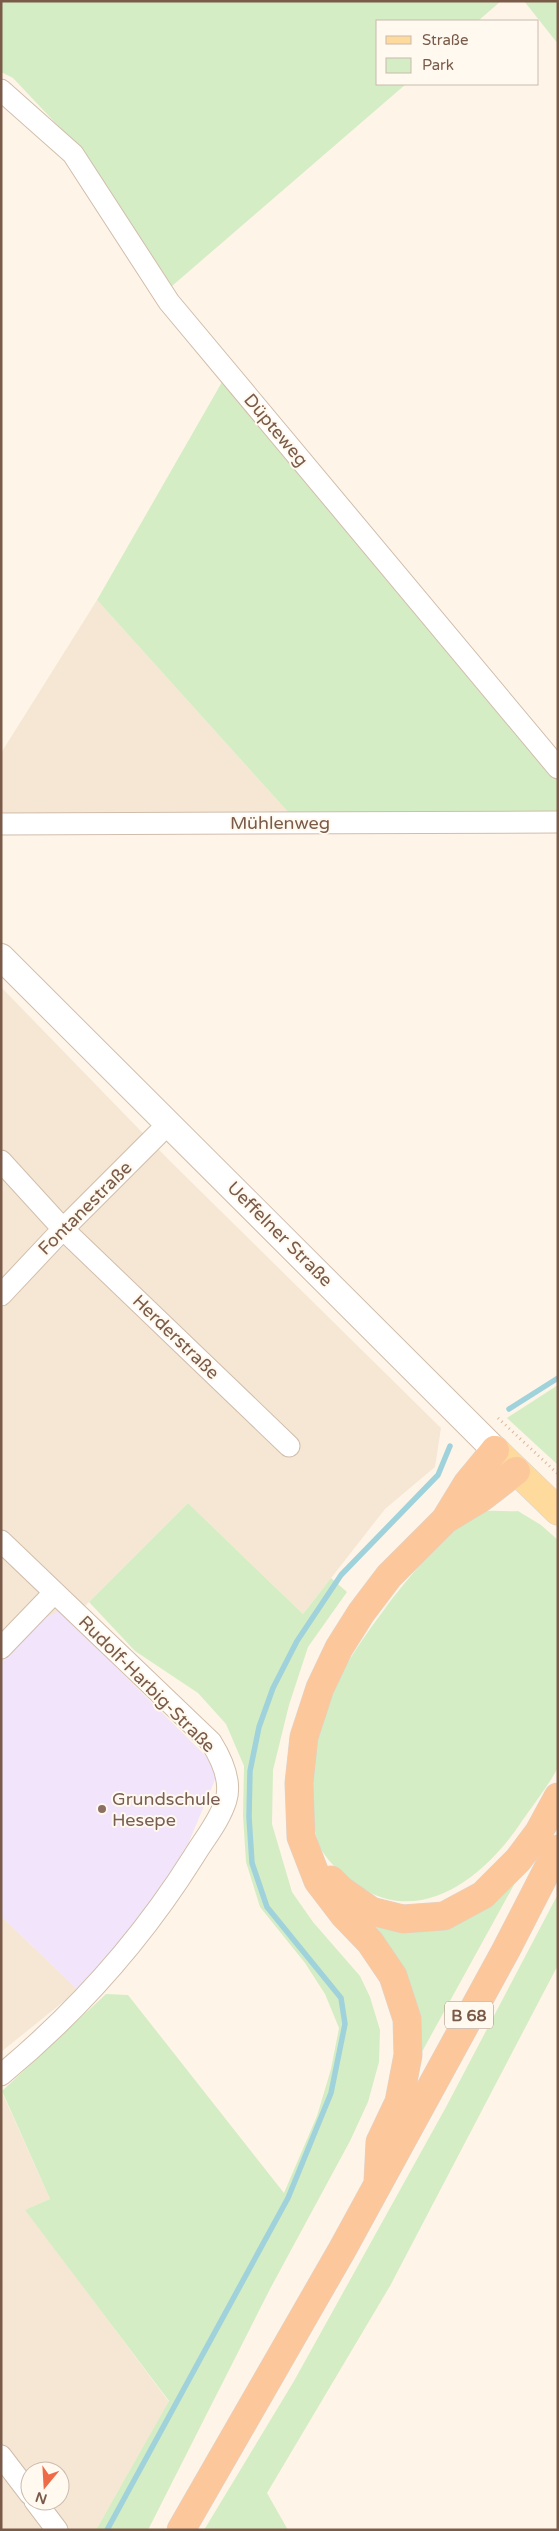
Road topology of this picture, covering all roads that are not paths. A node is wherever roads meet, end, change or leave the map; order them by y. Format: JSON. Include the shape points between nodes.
{"nodes":[{"id":1,"x":1,"y":90,"type":"edge"},
{"id":2,"x":558,"y":768,"type":"edge"},
{"id":3,"x":558,"y":822,"type":"edge"},
{"id":4,"x":1,"y":824,"type":"edge"},
{"id":5,"x":1,"y":957,"type":"edge"},
{"id":6,"x":169,"y":1123,"type":"junction"},
{"id":7,"x":1,"y":1160,"type":"edge"},
{"id":8,"x":63,"y":1228,"type":"junction"},
{"id":9,"x":1,"y":1295,"type":"edge"},
{"id":10,"x":289,"y":1446,"type":"dead end"},
{"id":11,"x":495,"y":1450,"type":"junction"},
{"id":12,"x":516,"y":1470,"type":"junction"},
{"id":13,"x":558,"y":1512,"type":"edge"},
{"id":14,"x":445,"y":1520,"type":"junction"},
{"id":15,"x":1,"y":1541,"type":"edge"},
{"id":16,"x":54,"y":1593,"type":"junction"},
{"id":17,"x":1,"y":1648,"type":"edge"},
{"id":18,"x":558,"y":1797,"type":"edge"},
{"id":19,"x":548,"y":1840,"type":"edge"},
{"id":20,"x":308,"y":1854,"type":"junction"},
{"id":21,"x":1,"y":2075,"type":"edge"},
{"id":22,"x":378,"y":2181,"type":"junction"},
{"id":23,"x":1,"y":2456,"type":"edge"},
{"id":24,"x":20,"y":2481,"type":"edge"},
{"id":25,"x":43,"y":2511,"type":"edge"},
{"id":26,"x":57,"y":2530,"type":"edge"},
{"id":27,"x":181,"y":2530,"type":"edge"}],
"edges":[{"from":1,"to":2,"type":"street","name":"Düpteweg","via":[[73,154],[169,302]]},
{"from":3,"to":4,"type":"street","name":"Mühlenweg"},
{"from":5,"to":6,"type":"street","name":"Ueffelner Straße"},
{"from":6,"to":8,"type":"street","name":"Fontanestraße"},
{"from":6,"to":11,"type":"street","name":"Ueffelner Straße"},
{"from":7,"to":8,"type":"street","name":"Herderstraße"},
{"from":8,"to":9,"type":"street","name":"Fontanestraße"},
{"from":8,"to":10,"type":"street","name":"Herderstraße"},
{"from":11,"to":12,"type":"main road","name":"Ueffelner Straße"},
{"from":11,"to":14,"type":"highway","via":[[467,1484]]},
{"from":12,"to":13,"type":"main road","name":"Ueffelner Straße"},
{"from":12,"to":14,"type":"highway","via":[[481,1498]]},
{"from":14,"to":20,"type":"highway","via":[[390,1576],[361,1613],[339,1648],[320,1688],[304,1737],[299,1783],[301,1837]]},
{"from":15,"to":16,"type":"street","name":"Rudolf-Harbig-Straße"},
{"from":16,"to":17,"type":"street"},
{"from":16,"to":21,"type":"street","name":"Rudolf-Harbig-Straße","via":[[212,1742],[222,1759],[227,1780],[226,1798],[217,1819],[181,1877],[141,1933],[71,2013]]},
{"from":18,"to":19,"type":"highway"},
{"from":19,"to":20,"type":"highway","via":[[518,1860],[484,1895],[444,1916],[404,1920],[371,1911],[341,1890]]},
{"from":19,"to":22,"type":"highway","number":"B 68","via":[[506,1950]]},
{"from":20,"to":22,"type":"highway","number":"B 68","via":[[318,1881],[370,1942],[393,1976],[407,2019],[408,2055],[399,2102],[380,2142]]},
{"from":22,"to":27,"type":"highway","number":"B 68","via":[[342,2250]]},
{"from":23,"to":24,"type":"street"},
{"from":25,"to":26,"type":"street"}]}
